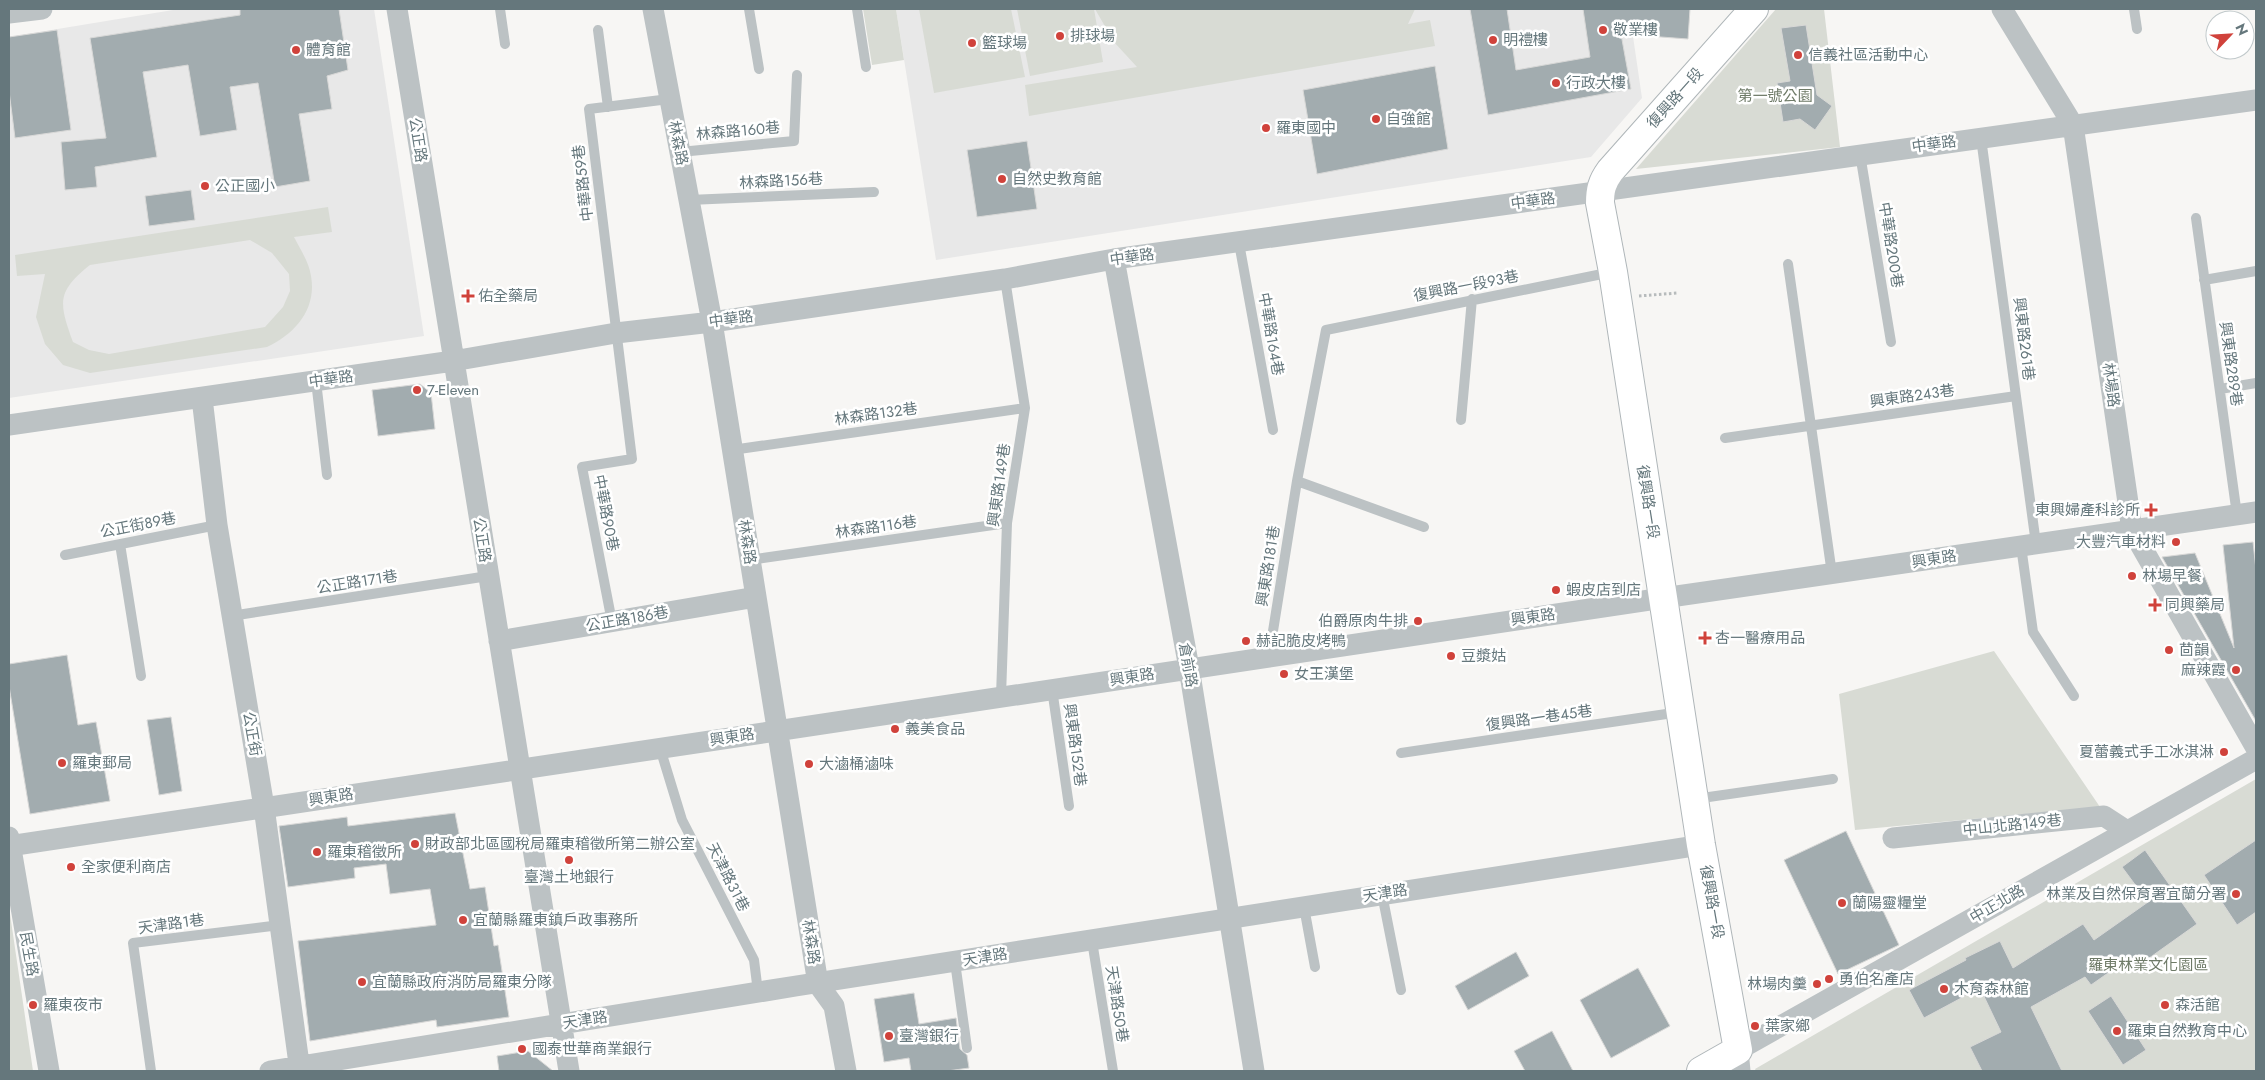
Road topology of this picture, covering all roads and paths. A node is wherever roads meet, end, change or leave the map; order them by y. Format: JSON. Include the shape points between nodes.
{"nodes":[{"id":1,"x":42,"y":9,"type":"edge"},
{"id":2,"x":397,"y":9,"type":"edge"},
{"id":3,"x":500,"y":9,"type":"edge"},
{"id":4,"x":653,"y":9,"type":"edge"},
{"id":5,"x":749,"y":9,"type":"edge"},
{"id":6,"x":857,"y":9,"type":"edge"},
{"id":7,"x":1754,"y":9,"type":"edge"},
{"id":8,"x":2002,"y":9,"type":"edge"},
{"id":9,"x":2134,"y":9,"type":"edge"},
{"id":10,"x":9,"y":13,"type":"edge"},
{"id":11,"x":2137,"y":28,"type":"dead end"},
{"id":12,"x":598,"y":30,"type":"dead end"},
{"id":13,"x":505,"y":44,"type":"dead end"},
{"id":14,"x":866,"y":67,"type":"dead end"},
{"id":15,"x":759,"y":69,"type":"dead end"},
{"id":16,"x":797,"y":75,"type":"dead end"},
{"id":17,"x":669,"y":99,"type":"junction"},
{"id":18,"x":2256,"y":100,"type":"edge"},
{"id":19,"x":608,"y":107,"type":"junction"},
{"id":20,"x":2073,"y":125,"type":"junction"},
{"id":21,"x":1981,"y":138,"type":"junction"},
{"id":22,"x":680,"y":152,"type":"junction"},
{"id":23,"x":1860,"y":154,"type":"junction"},
{"id":24,"x":874,"y":192,"type":"dead end"},
{"id":25,"x":1600,"y":192,"type":"junction"},
{"id":26,"x":689,"y":200,"type":"junction"},
{"id":27,"x":2196,"y":218,"type":"dead end"},
{"id":28,"x":1239,"y":243,"type":"junction"},
{"id":29,"x":1114,"y":259,"type":"junction"},
{"id":30,"x":1788,"y":264,"type":"dead end"},
{"id":31,"x":2256,"y":271,"type":"edge"},
{"id":32,"x":1005,"y":279,"type":"junction"},
{"id":33,"x":2204,"y":280,"type":"junction"},
{"id":34,"x":1614,"y":285,"type":"junction"},
{"id":35,"x":1677,"y":292,"type":"dead end"},
{"id":36,"x":1472,"y":299,"type":"junction"},
{"id":37,"x":712,"y":322,"type":"junction"},
{"id":38,"x":1326,"y":330,"type":"joint"},
{"id":39,"x":616,"y":333,"type":"junction"},
{"id":40,"x":1891,"y":342,"type":"dead end"},
{"id":41,"x":453,"y":361,"type":"junction"},
{"id":42,"x":316,"y":381,"type":"junction"},
{"id":43,"x":2256,"y":383,"type":"edge"},
{"id":44,"x":2220,"y":389,"type":"junction"},
{"id":45,"x":2016,"y":396,"type":"junction"},
{"id":46,"x":202,"y":398,"type":"junction"},
{"id":47,"x":1025,"y":408,"type":"junction"},
{"id":48,"x":1461,"y":420,"type":"dead end"},
{"id":49,"x":9,"y":426,"type":"edge"},
{"id":50,"x":1812,"y":426,"type":"junction"},
{"id":51,"x":1273,"y":430,"type":"dead end"},
{"id":52,"x":1725,"y":438,"type":"dead end"},
{"id":53,"x":732,"y":450,"type":"junction"},
{"id":54,"x":327,"y":475,"type":"dead end"},
{"id":55,"x":1297,"y":481,"type":"junction"},
{"id":56,"x":2247,"y":513,"type":"edge"},
{"id":57,"x":1007,"y":523,"type":"junction"},
{"id":58,"x":217,"y":525,"type":"junction"},
{"id":59,"x":1424,"y":527,"type":"dead end"},
{"id":60,"x":2132,"y":530,"type":"junction"},
{"id":61,"x":120,"y":544,"type":"junction"},
{"id":62,"x":2029,"y":545,"type":"junction"},
{"id":63,"x":65,"y":555,"type":"dead end"},
{"id":64,"x":749,"y":560,"type":"junction"},
{"id":65,"x":1832,"y":574,"type":"junction"},
{"id":66,"x":488,"y":576,"type":"junction"},
{"id":67,"x":756,"y":597,"type":"junction"},
{"id":68,"x":1663,"y":598,"type":"junction"},
{"id":69,"x":232,"y":616,"type":"junction"},
{"id":70,"x":612,"y":622,"type":"junction"},
{"id":71,"x":499,"y":641,"type":"junction"},
{"id":72,"x":1269,"y":656,"type":"junction"},
{"id":73,"x":1189,"y":668,"type":"junction"},
{"id":74,"x":141,"y":676,"type":"dead end"},
{"id":75,"x":1052,"y":689,"type":"junction"},
{"id":76,"x":1001,"y":696,"type":"junction"},
{"id":77,"x":2074,"y":696,"type":"dead end"},
{"id":78,"x":1681,"y":712,"type":"junction"},
{"id":79,"x":778,"y":730,"type":"junction"},
{"id":80,"x":660,"y":748,"type":"junction"},
{"id":81,"x":2256,"y":748,"type":"edge"},
{"id":82,"x":1401,"y":753,"type":"dead end"},
{"id":83,"x":2256,"y":759,"type":"edge"},
{"id":84,"x":519,"y":769,"type":"junction"},
{"id":85,"x":1833,"y":779,"type":"dead end"},
{"id":86,"x":1694,"y":799,"type":"junction"},
{"id":87,"x":1069,"y":806,"type":"dead end"},
{"id":88,"x":264,"y":808,"type":"junction"},
{"id":89,"x":2128,"y":831,"type":"junction"},
{"id":90,"x":1893,"y":838,"type":"dead end"},
{"id":91,"x":9,"y":843,"type":"edge"},
{"id":92,"x":1701,"y":845,"type":"junction"},
{"id":93,"x":1382,"y":894,"type":"junction"},
{"id":94,"x":1304,"y":907,"type":"junction"},
{"id":95,"x":1229,"y":919,"type":"junction"},
{"id":96,"x":280,"y":925,"type":"junction"},
{"id":97,"x":1092,"y":941,"type":"junction"},
{"id":98,"x":955,"y":962,"type":"junction"},
{"id":99,"x":1315,"y":967,"type":"dead end"},
{"id":100,"x":818,"y":984,"type":"junction"},
{"id":101,"x":1401,"y":990,"type":"dead end"},
{"id":102,"x":758,"y":992,"type":"junction"},
{"id":103,"x":561,"y":1024,"type":"junction"},
{"id":104,"x":967,"y":1048,"type":"dead end"},
{"id":105,"x":1736,"y":1064,"type":"edge"},
{"id":106,"x":300,"y":1069,"type":"edge"},
{"id":107,"x":49,"y":1071,"type":"edge"},
{"id":108,"x":151,"y":1071,"type":"edge"},
{"id":109,"x":270,"y":1071,"type":"edge"},
{"id":110,"x":569,"y":1071,"type":"edge"},
{"id":111,"x":846,"y":1071,"type":"edge"},
{"id":112,"x":1113,"y":1071,"type":"edge"},
{"id":113,"x":1254,"y":1071,"type":"edge"},
{"id":114,"x":1702,"y":1071,"type":"edge"}],
"edges":[{"from":1,"to":10,"type":"street"},
{"from":2,"to":41,"type":"street","name":"公正路"},
{"from":3,"to":13,"type":"lane"},
{"from":4,"to":17,"type":"street","name":"林森路"},
{"from":5,"to":15,"type":"lane"},
{"from":6,"to":14,"type":"lane"},
{"from":7,"to":25,"type":"main road","name":"復興路一段","via":[[1610,171]]},
{"from":8,"to":20,"type":"street","name":"林場路"},
{"from":9,"to":11,"type":"lane"},
{"from":12,"to":19,"type":"lane"},
{"from":16,"to":22,"type":"lane","name":"林森路160巷","via":[[794,141]]},
{"from":17,"to":19,"type":"lane","name":"中華路59巷"},
{"from":17,"to":22,"type":"street","name":"林森路"},
{"from":18,"to":20,"type":"street","name":"中華路"},
{"from":19,"to":39,"type":"lane","name":"中華路59巷","via":[[589,110]]},
{"from":20,"to":21,"type":"street","name":"中華路"},
{"from":20,"to":60,"type":"street","name":"林場路"},
{"from":21,"to":23,"type":"street","name":"中華路"},
{"from":21,"to":45,"type":"lane","name":"興東路261巷"},
{"from":22,"to":26,"type":"street","name":"林森路"},
{"from":23,"to":25,"type":"street","name":"中華路"},
{"from":23,"to":40,"type":"lane","name":"中華路200巷"},
{"from":24,"to":26,"type":"lane","name":"林森路156巷"},
{"from":25,"to":28,"type":"street","name":"中華路"},
{"from":25,"to":34,"type":"main road","name":"復興路一段"},
{"from":26,"to":37,"type":"street","name":"林森路"},
{"from":27,"to":33,"type":"lane","name":"興東路289巷"},
{"from":28,"to":29,"type":"street","name":"中華路"},
{"from":28,"to":51,"type":"lane","name":"中華路164巷"},
{"from":29,"to":32,"type":"street","name":"中華路"},
{"from":29,"to":73,"type":"street","name":"倉前路"},
{"from":30,"to":50,"type":"lane"},
{"from":31,"to":33,"type":"lane"},
{"from":32,"to":37,"type":"street","name":"中華路"},
{"from":32,"to":47,"type":"lane","name":"興東路149巷"},
{"from":33,"to":44,"type":"lane","name":"興東路289巷"},
{"from":34,"to":35,"type":"path"},
{"from":34,"to":36,"type":"lane","name":"復興路一段93巷"},
{"from":34,"to":68,"type":"main road","name":"復興路一段"},
{"from":36,"to":38,"type":"lane","name":"復興路一段93巷"},
{"from":36,"to":48,"type":"lane"},
{"from":37,"to":39,"type":"street","name":"中華路"},
{"from":37,"to":53,"type":"street","name":"林森路"},
{"from":38,"to":55,"type":"lane","name":"興東路181巷"},
{"from":39,"to":41,"type":"street","name":"中華路"},
{"from":39,"to":70,"type":"lane","name":"中華路90巷","via":[[632,459],[582,467]]},
{"from":41,"to":42,"type":"street","name":"中華路"},
{"from":41,"to":66,"type":"street","name":"公正路"},
{"from":42,"to":46,"type":"street","name":"中華路"},
{"from":42,"to":54,"type":"lane"},
{"from":43,"to":44,"type":"lane"},
{"from":44,"to":56,"type":"lane","name":"興東路289巷"},
{"from":45,"to":50,"type":"lane","name":"興東路243巷"},
{"from":45,"to":62,"type":"lane","name":"興東路261巷"},
{"from":46,"to":49,"type":"street","name":"中華路"},
{"from":46,"to":58,"type":"street","name":"公正街"},
{"from":47,"to":53,"type":"lane","name":"林森路132巷"},
{"from":47,"to":57,"type":"lane","name":"興東路149巷"},
{"from":50,"to":52,"type":"lane","name":"興東路243巷"},
{"from":50,"to":65,"type":"lane"},
{"from":53,"to":64,"type":"street","name":"林森路"},
{"from":55,"to":59,"type":"lane"},
{"from":55,"to":72,"type":"lane","name":"興東路181巷"},
{"from":56,"to":60,"type":"street","name":"興東路"},
{"from":57,"to":64,"type":"lane","name":"林森路116巷"},
{"from":57,"to":76,"type":"lane","name":"興東路149巷"},
{"from":58,"to":61,"type":"lane","name":"公正街89巷"},
{"from":58,"to":69,"type":"street","name":"公正街"},
{"from":60,"to":62,"type":"street","name":"興東路"},
{"from":60,"to":81,"type":"street","name":"林場路"},
{"from":61,"to":63,"type":"lane","name":"公正街89巷"},
{"from":61,"to":74,"type":"lane"},
{"from":62,"to":65,"type":"street","name":"興東路"},
{"from":62,"to":77,"type":"lane","name":"興東路261巷","via":[[2033,632]]},
{"from":64,"to":67,"type":"street","name":"林森路"},
{"from":65,"to":68,"type":"street","name":"興東路"},
{"from":66,"to":69,"type":"lane","name":"公正路171巷"},
{"from":66,"to":71,"type":"street","name":"公正路"},
{"from":67,"to":70,"type":"street","name":"公正路186巷"},
{"from":67,"to":79,"type":"street","name":"林森路"},
{"from":68,"to":72,"type":"street","name":"興東路"},
{"from":68,"to":78,"type":"main road","name":"復興路一段"},
{"from":69,"to":88,"type":"street","name":"公正街"},
{"from":70,"to":71,"type":"street","name":"公正路186巷"},
{"from":71,"to":84,"type":"street","name":"公正路"},
{"from":72,"to":73,"type":"street","name":"興東路"},
{"from":73,"to":75,"type":"street","name":"興東路"},
{"from":73,"to":95,"type":"street","name":"倉前路"},
{"from":75,"to":76,"type":"street","name":"興東路"},
{"from":75,"to":87,"type":"lane","name":"興東路152巷"},
{"from":76,"to":79,"type":"street","name":"興東路"},
{"from":78,"to":82,"type":"lane","name":"復興路一巷45巷"},
{"from":78,"to":86,"type":"main road","name":"復興路一段"},
{"from":79,"to":80,"type":"street","name":"興東路"},
{"from":79,"to":100,"type":"street","name":"林森路"},
{"from":80,"to":84,"type":"street","name":"興東路"},
{"from":80,"to":102,"type":"lane","name":"天津路31巷","via":[[682,820],[754,960]]},
{"from":83,"to":89,"type":"street","name":"中正北路"},
{"from":84,"to":88,"type":"street","name":"興東路"},
{"from":84,"to":103,"type":"street","name":"公正路"},
{"from":85,"to":86,"type":"lane"},
{"from":86,"to":92,"type":"main road","name":"復興路一段"},
{"from":88,"to":91,"type":"street","name":"興東路"},
{"from":88,"to":96,"type":"street","name":"公正街"},
{"from":89,"to":90,"type":"street","name":"中山北路149巷","via":[[2104,816]]},
{"from":89,"to":105,"type":"street","name":"中正北路"},
{"from":91,"to":107,"type":"street","name":"民生路"},
{"from":92,"to":93,"type":"street","name":"天津路"},
{"from":92,"to":105,"type":"main road","name":"復興路一段"},
{"from":93,"to":94,"type":"street","name":"天津路"},
{"from":93,"to":101,"type":"lane"},
{"from":94,"to":95,"type":"street","name":"天津路"},
{"from":94,"to":99,"type":"lane"},
{"from":95,"to":97,"type":"street","name":"天津路"},
{"from":95,"to":113,"type":"street","name":"倉前路"},
{"from":96,"to":106,"type":"street","name":"公正街"},
{"from":96,"to":108,"type":"lane","name":"天津路1巷","via":[[133,943]]},
{"from":97,"to":98,"type":"street","name":"天津路"},
{"from":97,"to":112,"type":"lane","name":"天津路50巷"},
{"from":98,"to":100,"type":"street","name":"天津路"},
{"from":98,"to":104,"type":"lane"},
{"from":100,"to":102,"type":"street","name":"天津路"},
{"from":100,"to":111,"type":"street","name":"林森路","via":[[834,1006]]},
{"from":102,"to":103,"type":"street","name":"天津路"},
{"from":103,"to":106,"type":"street","name":"天津路"},
{"from":103,"to":110,"type":"street","name":"公正路"},
{"from":105,"to":114,"type":"main road","name":"中正北路"},
{"from":106,"to":109,"type":"street","name":"天津路"}]}
